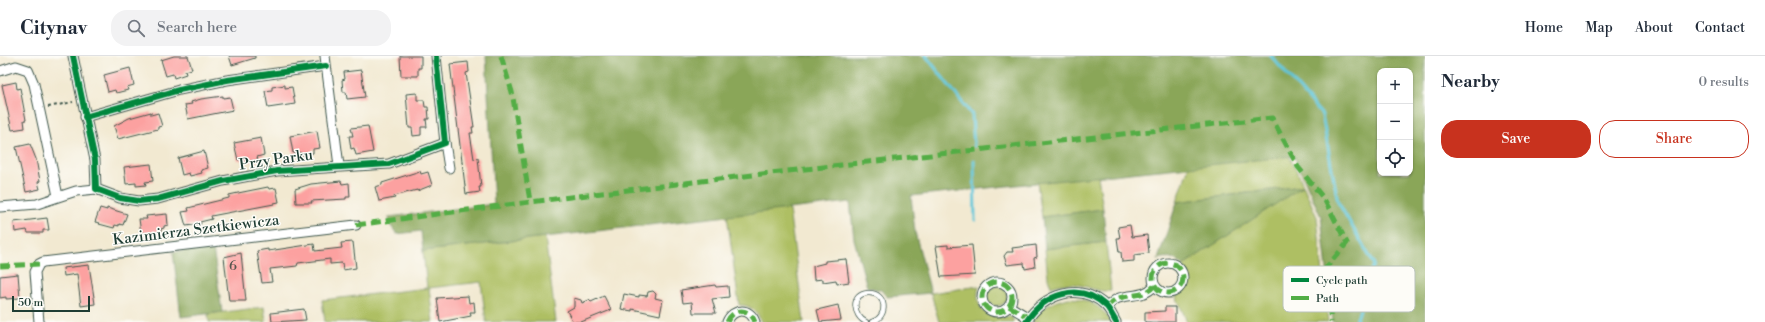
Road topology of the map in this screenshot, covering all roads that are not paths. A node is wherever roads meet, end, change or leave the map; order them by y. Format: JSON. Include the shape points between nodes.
{"nodes":[{"id":1,"x":73,"y":56,"type":"edge"},
{"id":2,"x":325,"y":56,"type":"edge"},
{"id":3,"x":436,"y":56,"type":"edge"},
{"id":4,"x":326,"y":66,"type":"junction"},
{"id":5,"x":0,"y":71,"type":"edge"},
{"id":6,"x":86,"y":117,"type":"junction"},
{"id":7,"x":445,"y":144,"type":"junction"},
{"id":8,"x":339,"y":166,"type":"junction"},
{"id":9,"x":449,"y":168,"type":"dead end"},
{"id":10,"x":96,"y":189,"type":"junction"},
{"id":11,"x":58,"y":196,"type":"junction"},
{"id":12,"x":0,"y":207,"type":"edge"},
{"id":13,"x":356,"y":225,"type":"dead end"},
{"id":14,"x":1154,"y":286,"type":"dead end"},
{"id":15,"x":1009,"y":306,"type":"dead end"},
{"id":16,"x":1107,"y":307,"type":"junction"},
{"id":17,"x":1028,"y":320,"type":"edge"},
{"id":18,"x":39,"y":322,"type":"edge"},
{"id":19,"x":727,"y":322,"type":"edge"},
{"id":20,"x":755,"y":322,"type":"edge"},
{"id":21,"x":866,"y":322,"type":"edge"},
{"id":22,"x":872,"y":322,"type":"edge"},
{"id":23,"x":1116,"y":322,"type":"edge"}],
"edges":[{"from":1,"to":6,"type":"street"},
{"from":2,"to":4,"type":"street"},
{"from":3,"to":7,"type":"street"},
{"from":4,"to":6,"type":"street","via":[[179,90]]},
{"from":4,"to":8,"type":"street"},
{"from":5,"to":11,"type":"street","via":[[16,66],[28,70],[34,84]]},
{"from":6,"to":10,"type":"street","via":[[95,160]]},
{"from":7,"to":8,"type":"street","name":"Przy Parku","via":[[389,164]]},
{"from":7,"to":9,"type":"street"},
{"from":8,"to":10,"type":"street","name":"Przy Parku","via":[[277,171],[223,181],[158,199],[139,201],[120,198]]},
{"from":10,"to":11,"type":"street","name":"Przy Parku"},
{"from":11,"to":12,"type":"street","name":"Przy Parku","via":[[37,204]]},
{"from":13,"to":18,"type":"street","name":"Kazimierza Szetkiewicza","via":[[39,264],[35,272]]},
{"from":14,"to":16,"type":"street","via":[[1150,291],[1141,294],[1118,298]]},
{"from":15,"to":17,"type":"street"},
{"from":16,"to":17,"type":"street","via":[[1095,298],[1083,294],[1066,294],[1045,301],[1033,311]]},
{"from":16,"to":23,"type":"street"},
{"from":19,"to":20,"type":"street","via":[[732,314],[741,311],[749,313]]},
{"from":21,"to":22,"type":"lane","via":[[858,317],[855,304],[860,296],[869,293],[878,296],[884,304],[882,314]]}]}
